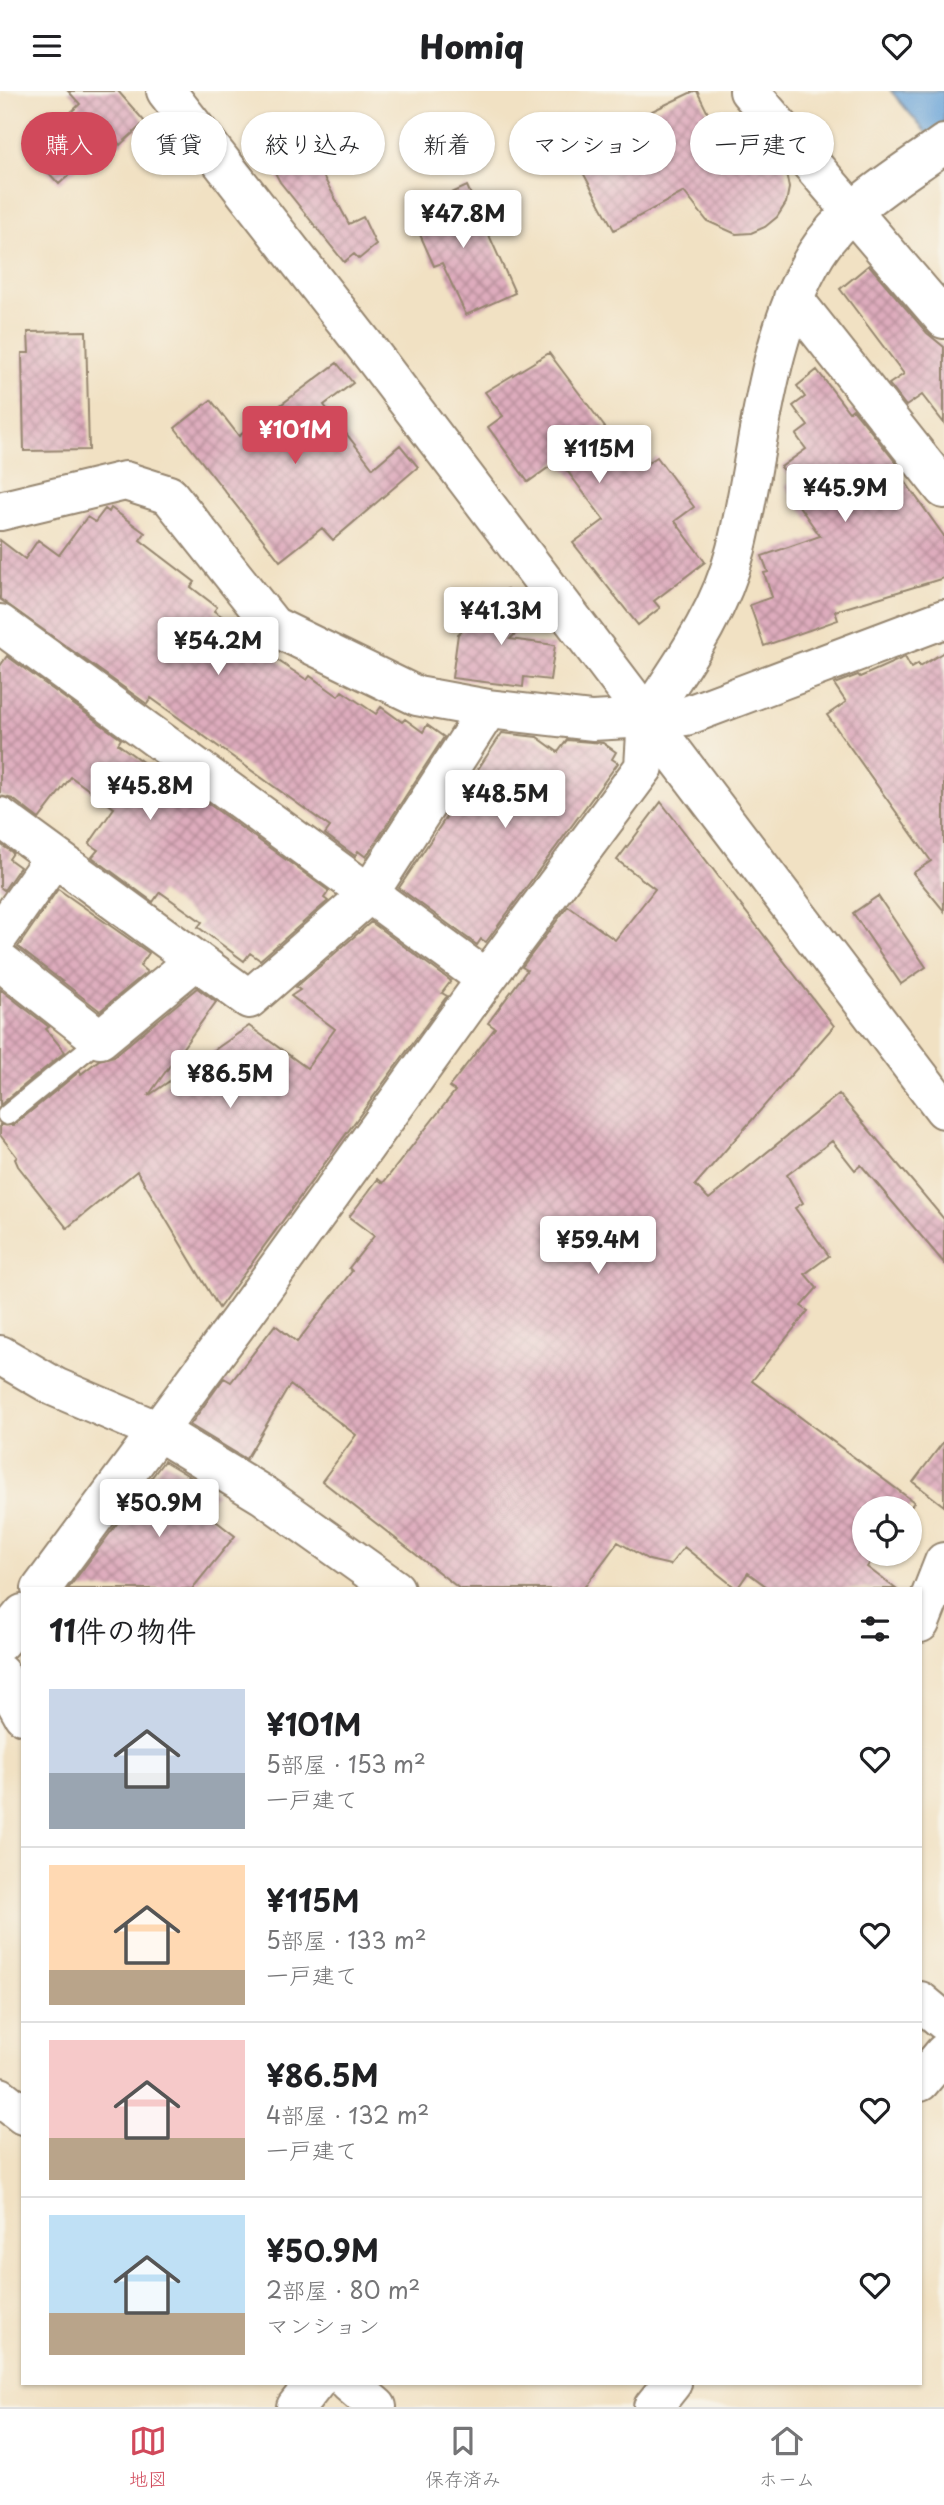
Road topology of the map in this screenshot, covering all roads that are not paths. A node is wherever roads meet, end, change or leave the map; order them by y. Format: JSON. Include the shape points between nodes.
{"nodes":[{"id":1,"x":166,"y":91,"type":"edge"},
{"id":2,"x":749,"y":91,"type":"edge"},
{"id":3,"x":944,"y":144,"type":"edge"},
{"id":4,"x":862,"y":205,"type":"junction"},
{"id":5,"x":793,"y":298,"type":"junction"},
{"id":6,"x":944,"y":319,"type":"edge"},
{"id":7,"x":944,"y":489,"type":"edge"},
{"id":8,"x":0,"y":511,"type":"edge"},
{"id":9,"x":944,"y":619,"type":"edge"},
{"id":10,"x":0,"y":624,"type":"edge"},
{"id":11,"x":488,"y":709,"type":"junction"},
{"id":12,"x":647,"y":717,"type":"junction"},
{"id":13,"x":0,"y":817,"type":"edge"},
{"id":14,"x":54,"y":857,"type":"junction"},
{"id":15,"x":368,"y":895,"type":"junction"},
{"id":16,"x":0,"y":934,"type":"edge"},
{"id":17,"x":196,"y":960,"type":"junction"},
{"id":18,"x":0,"y":961,"type":"edge"},
{"id":19,"x":486,"y":979,"type":"junction"},
{"id":20,"x":100,"y":1039,"type":"junction"},
{"id":21,"x":944,"y":1109,"type":"edge"},
{"id":22,"x":7,"y":1115,"type":"dead end"},
{"id":23,"x":0,"y":1355,"type":"edge"},
{"id":24,"x":156,"y":1430,"type":"junction"},
{"id":25,"x":944,"y":1562,"type":"edge"},
{"id":26,"x":42,"y":1587,"type":"edge"},
{"id":27,"x":392,"y":1587,"type":"edge"},
{"id":28,"x":922,"y":1618,"type":"edge"},
{"id":29,"x":0,"y":1674,"type":"edge"},
{"id":30,"x":21,"y":1711,"type":"edge"},
{"id":31,"x":922,"y":2003,"type":"edge"},
{"id":32,"x":944,"y":2021,"type":"edge"},
{"id":33,"x":944,"y":2053,"type":"edge"},
{"id":34,"x":922,"y":2080,"type":"edge"},
{"id":35,"x":0,"y":2097,"type":"edge"},
{"id":36,"x":21,"y":2113,"type":"edge"},
{"id":37,"x":314,"y":2385,"type":"edge"},
{"id":38,"x":670,"y":2385,"type":"edge"},
{"id":39,"x":296,"y":2407,"type":"edge"},
{"id":40,"x":653,"y":2407,"type":"edge"}],
"edges":[{"from":1,"to":12,"type":"street"},
{"from":2,"to":4,"type":"street"},
{"from":3,"to":4,"type":"street"},
{"from":4,"to":5,"type":"street","via":[[817,252]]},
{"from":4,"to":6,"type":"street"},
{"from":5,"to":7,"type":"street"},
{"from":5,"to":12,"type":"street","via":[[776,354],[736,551],[702,634]]},
{"from":8,"to":11,"type":"street","via":[[125,481],[169,495],[273,626],[417,696]]},
{"from":9,"to":12,"type":"street","via":[[686,716]]},
{"from":10,"to":15,"type":"street"},
{"from":11,"to":12,"type":"street","via":[[592,721]]},
{"from":11,"to":15,"type":"street"},
{"from":12,"to":19,"type":"street","via":[[644,768]]},
{"from":12,"to":21,"type":"street"},
{"from":13,"to":14,"type":"street"},
{"from":14,"to":16,"type":"street"},
{"from":14,"to":17,"type":"street"},
{"from":15,"to":17,"type":"street","via":[[249,999]]},
{"from":15,"to":19,"type":"street"},
{"from":17,"to":20,"type":"street"},
{"from":18,"to":20,"type":"street"},
{"from":19,"to":24,"type":"street"},
{"from":20,"to":22,"type":"lane"},
{"from":23,"to":24,"type":"street","via":[[55,1387]]},
{"from":24,"to":26,"type":"street"},
{"from":24,"to":27,"type":"street","via":[[263,1495]]},
{"from":25,"to":28,"type":"street"},
{"from":29,"to":30,"type":"street"},
{"from":31,"to":32,"type":"street"},
{"from":33,"to":34,"type":"street"},
{"from":35,"to":36,"type":"street"},
{"from":37,"to":39,"type":"street"},
{"from":38,"to":40,"type":"street"}]}
